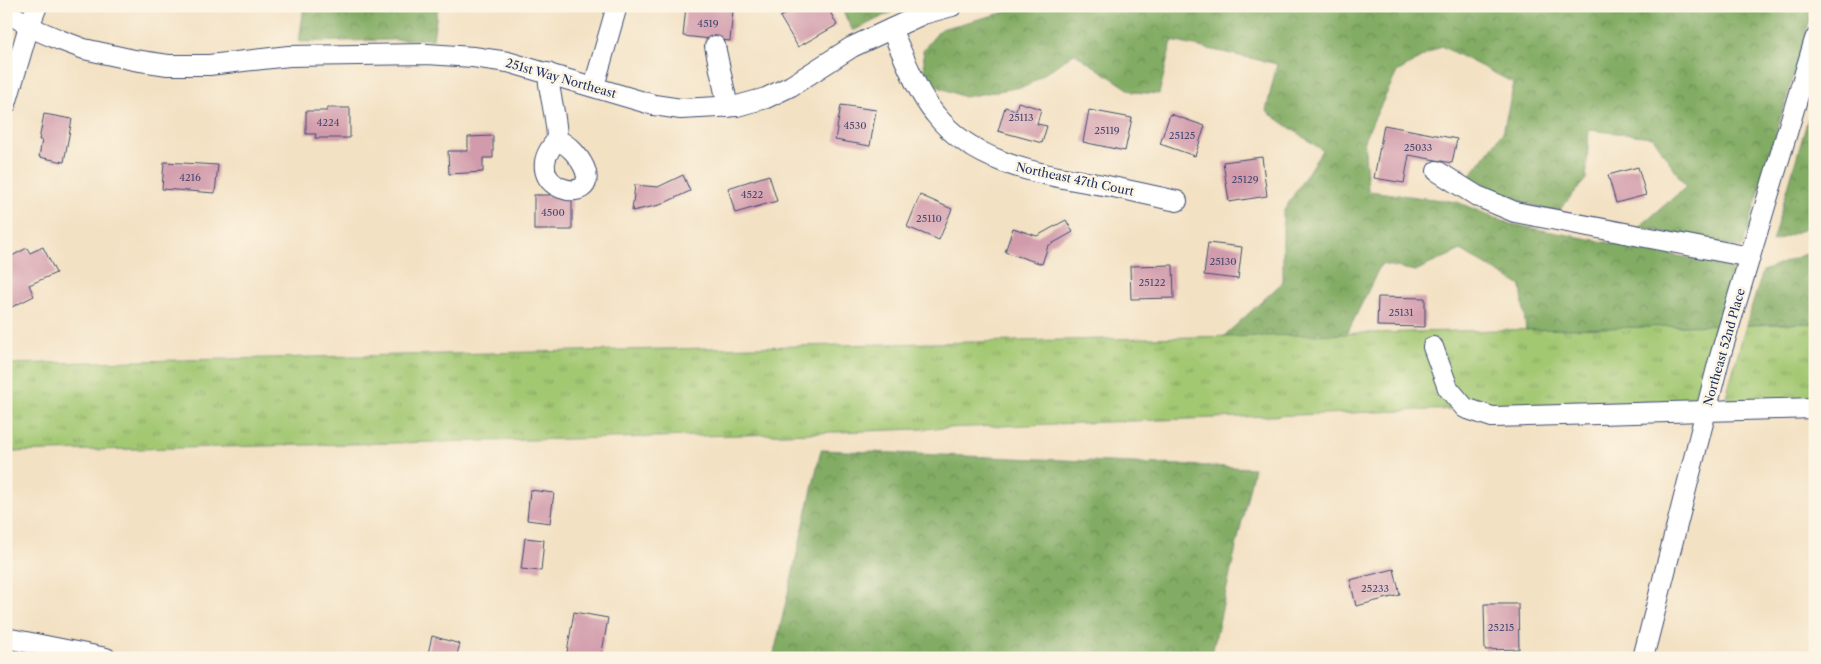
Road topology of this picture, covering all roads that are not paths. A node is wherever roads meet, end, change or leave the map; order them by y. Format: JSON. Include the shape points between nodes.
{"nodes":[{"id":1,"x":37,"y":6,"type":"edge"},
{"id":2,"x":617,"y":6,"type":"edge"},
{"id":3,"x":952,"y":6,"type":"edge"},
{"id":4,"x":6,"y":12,"type":"edge"},
{"id":5,"x":29,"y":26,"type":"junction"},
{"id":6,"x":891,"y":29,"type":"junction"},
{"id":7,"x":1815,"y":39,"type":"edge"},
{"id":8,"x":716,"y":46,"type":"dead end"},
{"id":9,"x":548,"y":73,"type":"junction"},
{"id":10,"x":594,"y":86,"type":"junction"},
{"id":11,"x":6,"y":104,"type":"edge"},
{"id":12,"x":728,"y":106,"type":"junction"},
{"id":13,"x":557,"y":140,"type":"dead end"},
{"id":14,"x":1436,"y":171,"type":"dead end"},
{"id":15,"x":1177,"y":201,"type":"dead end"},
{"id":16,"x":1750,"y":257,"type":"junction"},
{"id":17,"x":1434,"y":347,"type":"dead end"},
{"id":18,"x":1815,"y":408,"type":"edge"},
{"id":19,"x":1706,"y":410,"type":"junction"},
{"id":20,"x":6,"y":638,"type":"edge"},
{"id":21,"x":106,"y":658,"type":"edge"},
{"id":22,"x":1643,"y":658,"type":"edge"}],
"edges":[{"from":1,"to":5,"type":"street"},
{"from":2,"to":10,"type":"street"},
{"from":3,"to":6,"type":"street","name":"251st Way Northeast","via":[[923,14]]},
{"from":4,"to":5,"type":"street","name":"251st Way Northeast"},
{"from":5,"to":9,"type":"street","name":"251st Way Northeast","via":[[84,49],[168,65],[209,65],[289,56],[427,54],[508,62]]},
{"from":5,"to":11,"type":"street"},
{"from":6,"to":12,"type":"street","name":"251st Way Northeast","via":[[852,47],[791,86],[744,104]]},
{"from":6,"to":15,"type":"street","name":"Northeast 47th Court","via":[[935,114],[958,137],[989,157],[1018,168]]},
{"from":7,"to":16,"type":"street","name":"Northeast 52nd Place"},
{"from":8,"to":12,"type":"street"},
{"from":9,"to":10,"type":"street","name":"251st Way Northeast"},
{"from":9,"to":13,"type":"street"},
{"from":10,"to":12,"type":"street","name":"251st Way Northeast","via":[[654,106],[681,109]]},
{"from":14,"to":16,"type":"street","via":[[1477,196],[1515,212]]},
{"from":16,"to":19,"type":"street","name":"Northeast 52nd Place"},
{"from":17,"to":19,"type":"street","via":[[1448,388],[1465,408],[1492,417]]},
{"from":18,"to":19,"type":"street"},
{"from":19,"to":22,"type":"street","name":"Northeast 52nd Place"},
{"from":20,"to":21,"type":"street"}]}
